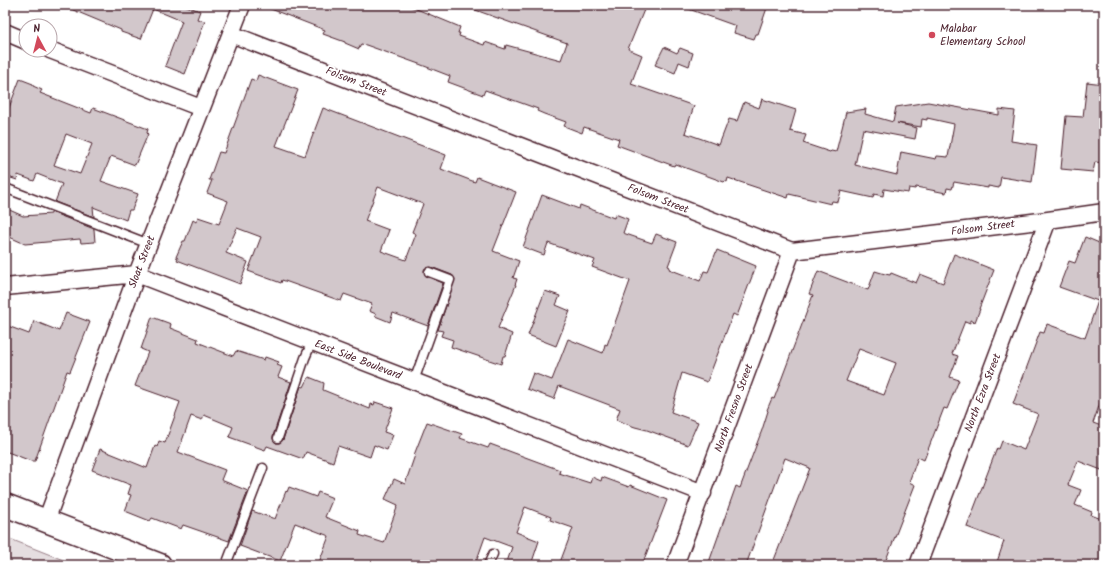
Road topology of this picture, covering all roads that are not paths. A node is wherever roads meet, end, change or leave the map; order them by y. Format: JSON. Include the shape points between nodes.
{"nodes":[{"id":1,"x":242,"y":5,"type":"edge"},
{"id":2,"x":5,"y":32,"type":"edge"},
{"id":3,"x":231,"y":34,"type":"junction"},
{"id":4,"x":18,"y":37,"type":"edge"},
{"id":5,"x":58,"y":53,"type":"edge"},
{"id":6,"x":201,"y":108,"type":"junction"},
{"id":7,"x":5,"y":188,"type":"edge"},
{"id":8,"x":1104,"y":212,"type":"edge"},
{"id":9,"x":1048,"y":220,"type":"junction"},
{"id":10,"x":149,"y":244,"type":"junction"},
{"id":11,"x":792,"y":251,"type":"junction"},
{"id":12,"x":429,"y":272,"type":"dead end"},
{"id":13,"x":137,"y":274,"type":"junction"},
{"id":14,"x":5,"y":287,"type":"edge"},
{"id":15,"x":312,"y":342,"type":"junction"},
{"id":16,"x":414,"y":381,"type":"junction"},
{"id":17,"x":278,"y":438,"type":"dead end"},
{"id":18,"x":263,"y":468,"type":"dead end"},
{"id":19,"x":703,"y":493,"type":"junction"},
{"id":20,"x":5,"y":504,"type":"edge"},
{"id":21,"x":46,"y":521,"type":"junction"},
{"id":22,"x":493,"y":554,"type":"dead end"},
{"id":23,"x":160,"y":565,"type":"edge"},
{"id":24,"x":226,"y":565,"type":"edge"},
{"id":25,"x":488,"y":565,"type":"edge"},
{"id":26,"x":675,"y":565,"type":"edge"},
{"id":27,"x":918,"y":565,"type":"edge"}],
"edges":[{"from":1,"to":3,"type":"street","name":"Sloat Street"},
{"from":2,"to":4,"type":"street"},
{"from":3,"to":6,"type":"street","name":"Sloat Street"},
{"from":3,"to":11,"type":"street","name":"Folsom Street"},
{"from":5,"to":6,"type":"street"},
{"from":6,"to":10,"type":"street","name":"Sloat Street"},
{"from":7,"to":10,"type":"lane"},
{"from":8,"to":9,"type":"street","name":"Folsom Street"},
{"from":9,"to":11,"type":"street","name":"Folsom Street"},
{"from":9,"to":27,"type":"street","name":"North Ezra Street"},
{"from":10,"to":13,"type":"street","name":"Sloat Street"},
{"from":11,"to":19,"type":"street","name":"North Fresno Street"},
{"from":12,"to":16,"type":"lane","via":[[450,280]]},
{"from":13,"to":14,"type":"street","name":"East Side Boulevard"},
{"from":13,"to":15,"type":"street","name":"East Side Boulevard"},
{"from":13,"to":21,"type":"street","name":"Sloat Street"},
{"from":15,"to":16,"type":"street","name":"East Side Boulevard"},
{"from":15,"to":17,"type":"lane"},
{"from":16,"to":19,"type":"street","name":"East Side Boulevard"},
{"from":18,"to":24,"type":"lane"},
{"from":19,"to":26,"type":"street","name":"North Fresno Street"},
{"from":20,"to":21,"type":"main road"},
{"from":21,"to":23,"type":"main road"},
{"from":22,"to":25,"type":"lane"}]}
